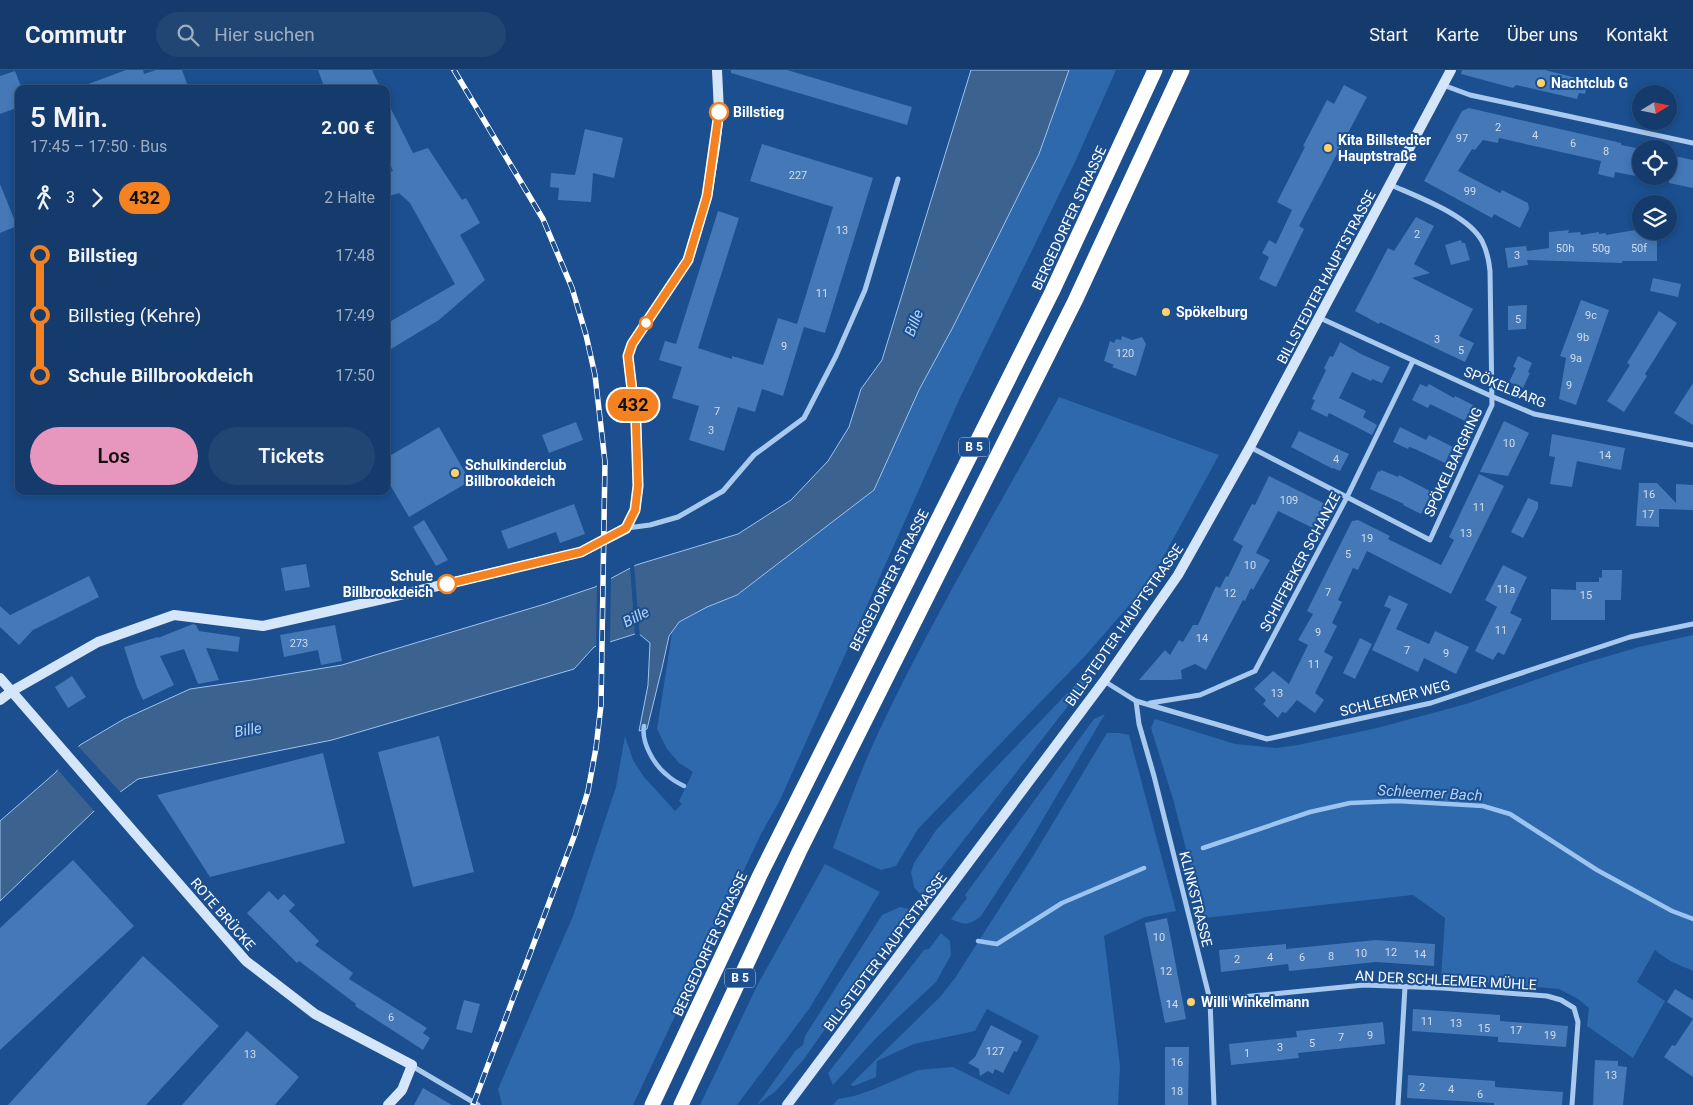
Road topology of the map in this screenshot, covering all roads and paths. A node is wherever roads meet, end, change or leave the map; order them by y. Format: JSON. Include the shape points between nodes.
{"nodes":[{"id":1,"x":717,"y":70,"type":"edge"},
{"id":2,"x":1155,"y":70,"type":"edge"},
{"id":3,"x":1182,"y":70,"type":"edge"},
{"id":4,"x":1451,"y":70,"type":"edge"},
{"id":5,"x":1443,"y":85,"type":"junction"},
{"id":6,"x":1693,"y":143,"type":"edge"},
{"id":7,"x":898,"y":179,"type":"dead end"},
{"id":8,"x":1391,"y":185,"type":"junction"},
{"id":9,"x":1320,"y":318,"type":"junction"},
{"id":10,"x":1413,"y":361,"type":"junction"},
{"id":11,"x":1491,"y":396,"type":"junction"},
{"id":12,"x":1693,"y":445,"type":"edge"},
{"id":13,"x":1250,"y":447,"type":"junction"},
{"id":14,"x":1347,"y":497,"type":"junction"},
{"id":15,"x":626,"y":528,"type":"junction"},
{"id":16,"x":1693,"y":624,"type":"edge"},
{"id":17,"x":0,"y":678,"type":"edge"},
{"id":18,"x":1104,"y":681,"type":"junction"},
{"id":19,"x":12,"y":691,"type":"junction"},
{"id":20,"x":0,"y":700,"type":"edge"},
{"id":21,"x":1136,"y":701,"type":"junction"},
{"id":22,"x":1147,"y":704,"type":"junction"},
{"id":23,"x":1405,"y":987,"type":"junction"},
{"id":24,"x":1210,"y":1000,"type":"junction"},
{"id":25,"x":412,"y":1066,"type":"junction"},
{"id":26,"x":388,"y":1105,"type":"edge"},
{"id":27,"x":478,"y":1105,"type":"edge"},
{"id":28,"x":652,"y":1105,"type":"edge"},
{"id":29,"x":681,"y":1105,"type":"edge"},
{"id":30,"x":787,"y":1105,"type":"edge"},
{"id":31,"x":1214,"y":1105,"type":"edge"},
{"id":32,"x":1398,"y":1105,"type":"edge"},
{"id":33,"x":1572,"y":1105,"type":"edge"}],
"edges":[{"from":1,"to":15,"type":"street","via":[[719,112],[716,139],[707,196],[688,260],[632,344],[628,356],[636,424],[638,486],[635,510]]},
{"from":2,"to":28,"type":"highway","name":"BERGEDORFER STRASSE","number":"B 5","via":[[1052,292],[760,875]]},
{"from":3,"to":29,"type":"highway","number":"B 5","via":[[1075,301],[802,845]]},
{"from":4,"to":5,"type":"street","name":"BILLSTEDTER HAUPTSTRASSE"},
{"from":5,"to":6,"type":"street","via":[[1470,94]]},
{"from":5,"to":8,"type":"street","name":"BILLSTEDTER HAUPTSTRASSE"},
{"from":7,"to":15,"type":"street","via":[[865,290],[804,418],[754,456],[723,491],[678,517]]},
{"from":8,"to":9,"type":"street","name":"BILLSTEDTER HAUPTSTRASSE"},
{"from":8,"to":11,"type":"street","name":"SPÖKELBARGRING","via":[[1459,217],[1482,240],[1490,271]]},
{"from":9,"to":10,"type":"street","name":"SPÖKELBARG"},
{"from":9,"to":13,"type":"street","name":"BILLSTEDTER HAUPTSTRASSE"},
{"from":10,"to":11,"type":"street","name":"SPÖKELBARG"},
{"from":10,"to":14,"type":"street","name":"SCHIFFBEKER SCHANZE"},
{"from":11,"to":12,"type":"street","name":"SPÖKELBARG","via":[[1534,414]]},
{"from":11,"to":14,"type":"street","name":"SPÖKELBARGRING","via":[[1492,405],[1430,540]]},
{"from":13,"to":14,"type":"street","name":"SPÖKELBARGRING"},
{"from":13,"to":18,"type":"street","name":"BILLSTEDTER HAUPTSTRASSE","via":[[1178,575]]},
{"from":14,"to":22,"type":"street","name":"SCHIFFBEKER SCHANZE","via":[[1255,671],[1200,695]]},
{"from":15,"to":19,"type":"street","via":[[581,552],[263,626],[174,615],[98,642]]},
{"from":16,"to":22,"type":"street","name":"SCHLEEMER WEG","via":[[1630,637],[1431,703],[1267,739]]},
{"from":17,"to":19,"type":"street","name":"ROTE BRÜCKE"},
{"from":18,"to":21,"type":"street","name":"SCHLEEMER WEG"},
{"from":18,"to":30,"type":"street","name":"BILLSTEDTER HAUPTSTRASSE"},
{"from":19,"to":20,"type":"street"},
{"from":19,"to":25,"type":"street","name":"ROTE BRÜCKE","via":[[246,961],[314,1014]]},
{"from":21,"to":22,"type":"street","name":"SCHLEEMER WEG"},
{"from":21,"to":24,"type":"street","name":"KLINKSTRASSE","via":[[1139,724]]},
{"from":23,"to":24,"type":"street","name":"AN DER SCHLEEMER MÜHLE","via":[[1364,985]]},
{"from":23,"to":32,"type":"street"},
{"from":23,"to":33,"type":"street","name":"AN DER SCHLEEMER MÜHLE","via":[[1547,996],[1569,1004],[1574,1008],[1578,1022]]},
{"from":24,"to":31,"type":"street","name":"KLINKSTRASSE"},
{"from":25,"to":26,"type":"street","via":[[402,1090]]},
{"from":25,"to":27,"type":"street","name":"ROTE BRÜCKE"}]}
